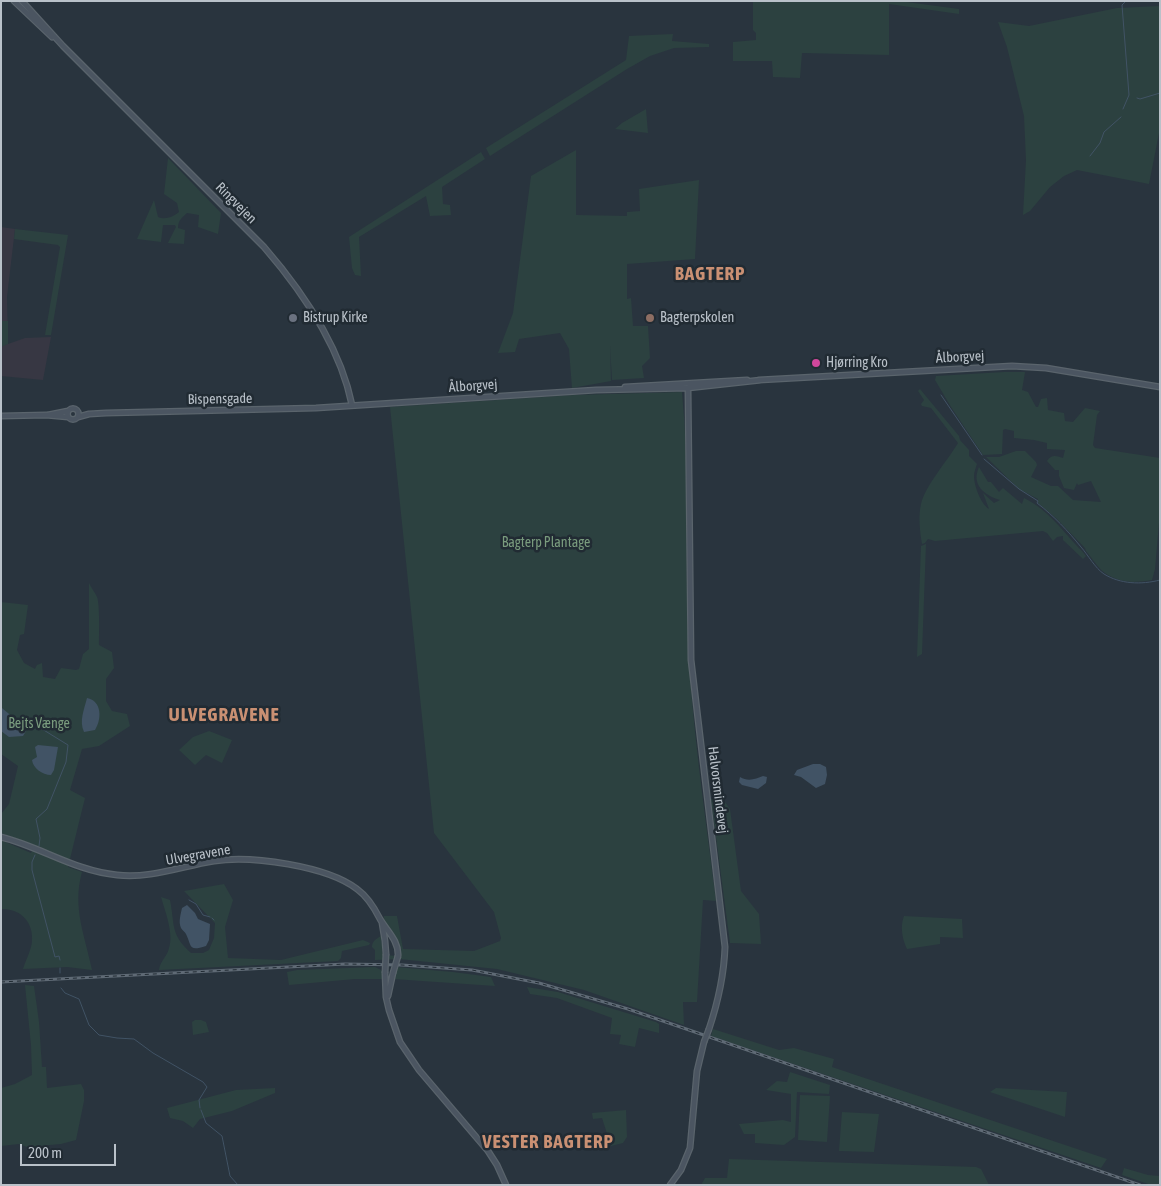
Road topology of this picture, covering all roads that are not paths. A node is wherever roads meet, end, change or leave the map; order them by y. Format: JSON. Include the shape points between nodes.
{"nodes":[{"id":1,"x":14,"y":1,"type":"edge"},
{"id":2,"x":22,"y":1,"type":"edge"},
{"id":3,"x":63,"y":46,"type":"junction"},
{"id":4,"x":761,"y":380,"type":"junction"},
{"id":5,"x":1160,"y":387,"type":"edge"},
{"id":6,"x":688,"y":388,"type":"junction"},
{"id":7,"x":596,"y":390,"type":"junction"},
{"id":8,"x":352,"y":405,"type":"junction"},
{"id":9,"x":68,"y":411,"type":"junction"},
{"id":10,"x":78,"y":414,"type":"junction"},
{"id":11,"x":46,"y":415,"type":"junction"},
{"id":12,"x":1,"y":416,"type":"edge"},
{"id":13,"x":68,"y":417,"type":"junction"},
{"id":14,"x":1,"y":837,"type":"edge"},
{"id":15,"x":381,"y":919,"type":"junction"},
{"id":16,"x":388,"y":1004,"type":"junction"},
{"id":17,"x":506,"y":1185,"type":"edge"},
{"id":18,"x":670,"y":1185,"type":"edge"}],
"edges":[{"from":1,"to":3,"type":"street","name":"Ringvejen"},
{"from":2,"to":3,"type":"street","name":"Ringvejen"},
{"from":3,"to":8,"type":"street","name":"Ringvejen","via":[[281,266],[322,328],[342,372]]},
{"from":4,"to":5,"type":"street","name":"Ålborgvej","via":[[1012,366],[1046,368]]},
{"from":4,"to":6,"type":"street","name":"Ålborgvej"},
{"from":4,"to":7,"type":"street","name":"Ålborgvej"},
{"from":6,"to":7,"type":"street","name":"Ålborgvej"},
{"from":6,"to":18,"type":"street","name":"Halvorsmindevej","bridge":true,"via":[[691,660],[725,947],[720,993],[697,1071],[690,1148],[681,1170]]},
{"from":7,"to":8,"type":"street","name":"Ålborgvej"},
{"from":8,"to":10,"type":"street","name":"Bispensgade"},
{"from":9,"to":10,"type":"street","via":[[73,409]]},
{"from":9,"to":11,"type":"street"},
{"from":9,"to":13,"type":"street"},
{"from":10,"to":13,"type":"street","via":[[74,420]]},
{"from":11,"to":12,"type":"street"},
{"from":11,"to":13,"type":"street"},
{"from":14,"to":15,"type":"street","name":"Ulvegravene","via":[[83,868],[118,876],[156,874],[228,859],[287,864],[339,878],[374,906]]},
{"from":15,"to":16,"type":"street","name":"Ulvegravene","bridge":true},
{"from":15,"to":16,"type":"street","name":"Ulvegravene","bridge":true,"via":[[395,940],[398,956]]},
{"from":16,"to":17,"type":"street","name":"Ulvegravene","via":[[390,1017],[409,1057],[485,1146]]}]}
